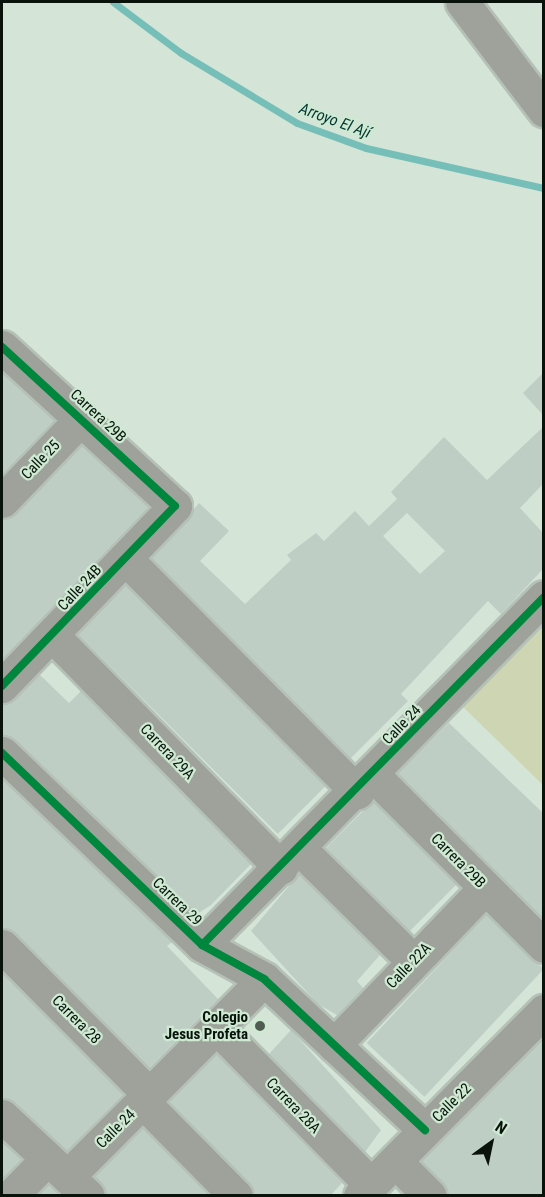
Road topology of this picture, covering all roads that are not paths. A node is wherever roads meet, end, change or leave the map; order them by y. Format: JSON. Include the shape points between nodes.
{"nodes":[{"id":1,"x":462,"y":2,"type":"edge"},
{"id":2,"x":543,"y":110,"type":"edge"},
{"id":3,"x":2,"y":347,"type":"edge"},
{"id":4,"x":81,"y":419,"type":"junction"},
{"id":5,"x":2,"y":501,"type":"edge"},
{"id":6,"x":175,"y":506,"type":"joint"},
{"id":7,"x":126,"y":558,"type":"junction"},
{"id":8,"x":543,"y":597,"type":"edge"},
{"id":9,"x":53,"y":636,"type":"junction"},
{"id":10,"x":2,"y":686,"type":"edge"},
{"id":11,"x":2,"y":753,"type":"edge"},
{"id":12,"x":365,"y":783,"type":"junction"},
{"id":13,"x":290,"y":859,"type":"junction"},
{"id":14,"x":486,"y":888,"type":"junction"},
{"id":15,"x":202,"y":945,"type":"junction"},
{"id":16,"x":2,"y":946,"type":"edge"},
{"id":17,"x":543,"y":946,"type":"edge"},
{"id":18,"x":413,"y":961,"type":"junction"},
{"id":19,"x":264,"y":979,"type":"junction"},
{"id":20,"x":543,"y":1011,"type":"edge"},
{"id":21,"x":216,"y":1027,"type":"junction"},
{"id":22,"x":334,"y":1045,"type":"junction"},
{"id":23,"x":146,"y":1099,"type":"junction"},
{"id":24,"x":2,"y":1116,"type":"edge"},
{"id":25,"x":425,"y":1130,"type":"junction"},
{"id":26,"x":395,"y":1161,"type":"junction"},
{"id":27,"x":67,"y":1177,"type":"edge"},
{"id":28,"x":366,"y":1190,"type":"edge"},
{"id":29,"x":11,"y":1196,"type":"edge"},
{"id":30,"x":236,"y":1196,"type":"edge"},
{"id":31,"x":430,"y":1196,"type":"edge"}],
"edges":[{"from":1,"to":2,"type":"street"},
{"from":3,"to":4,"type":"street","name":"Carrera 29B"},
{"from":4,"to":5,"type":"street","name":"Calle 25"},
{"from":4,"to":6,"type":"street","name":"Carrera 29B"},
{"from":6,"to":7,"type":"street","name":"Calle 24B"},
{"from":7,"to":9,"type":"street","name":"Calle 24B"},
{"from":7,"to":12,"type":"street","name":"Carrera 29B"},
{"from":8,"to":12,"type":"street","name":"Calle 24"},
{"from":9,"to":10,"type":"street","name":"Calle 24B"},
{"from":9,"to":13,"type":"street","name":"Carrera 29A"},
{"from":11,"to":15,"type":"street","name":"Carrera 29"},
{"from":12,"to":13,"type":"street","name":"Calle 24"},
{"from":12,"to":14,"type":"street","name":"Carrera 29B"},
{"from":13,"to":15,"type":"street","name":"Calle 24"},
{"from":13,"to":18,"type":"street","name":"Carrera 29A"},
{"from":14,"to":17,"type":"street","name":"Carrera 29B"},
{"from":14,"to":18,"type":"street","name":"Calle 22A"},
{"from":15,"to":19,"type":"street","name":"Carrera 29"},
{"from":16,"to":23,"type":"street","name":"Carrera 28"},
{"from":18,"to":22,"type":"street","name":"Calle 22A"},
{"from":19,"to":21,"type":"street","name":"Calle 24"},
{"from":19,"to":22,"type":"street","name":"Carrera 29"},
{"from":20,"to":25,"type":"street","name":"Calle 22"},
{"from":21,"to":23,"type":"street","name":"Calle 24"},
{"from":21,"to":28,"type":"street","name":"Carrera 28A"},
{"from":22,"to":25,"type":"street","name":"Carrera 29"},
{"from":23,"to":27,"type":"street","name":"Calle 24"},
{"from":23,"to":30,"type":"street","name":"Carrera 28"},
{"from":24,"to":27,"type":"street"},
{"from":25,"to":26,"type":"street","name":"Calle 22"},
{"from":26,"to":28,"type":"street","name":"Calle 22"},
{"from":26,"to":31,"type":"street"},
{"from":27,"to":29,"type":"street","name":"Calle 24"}]}
